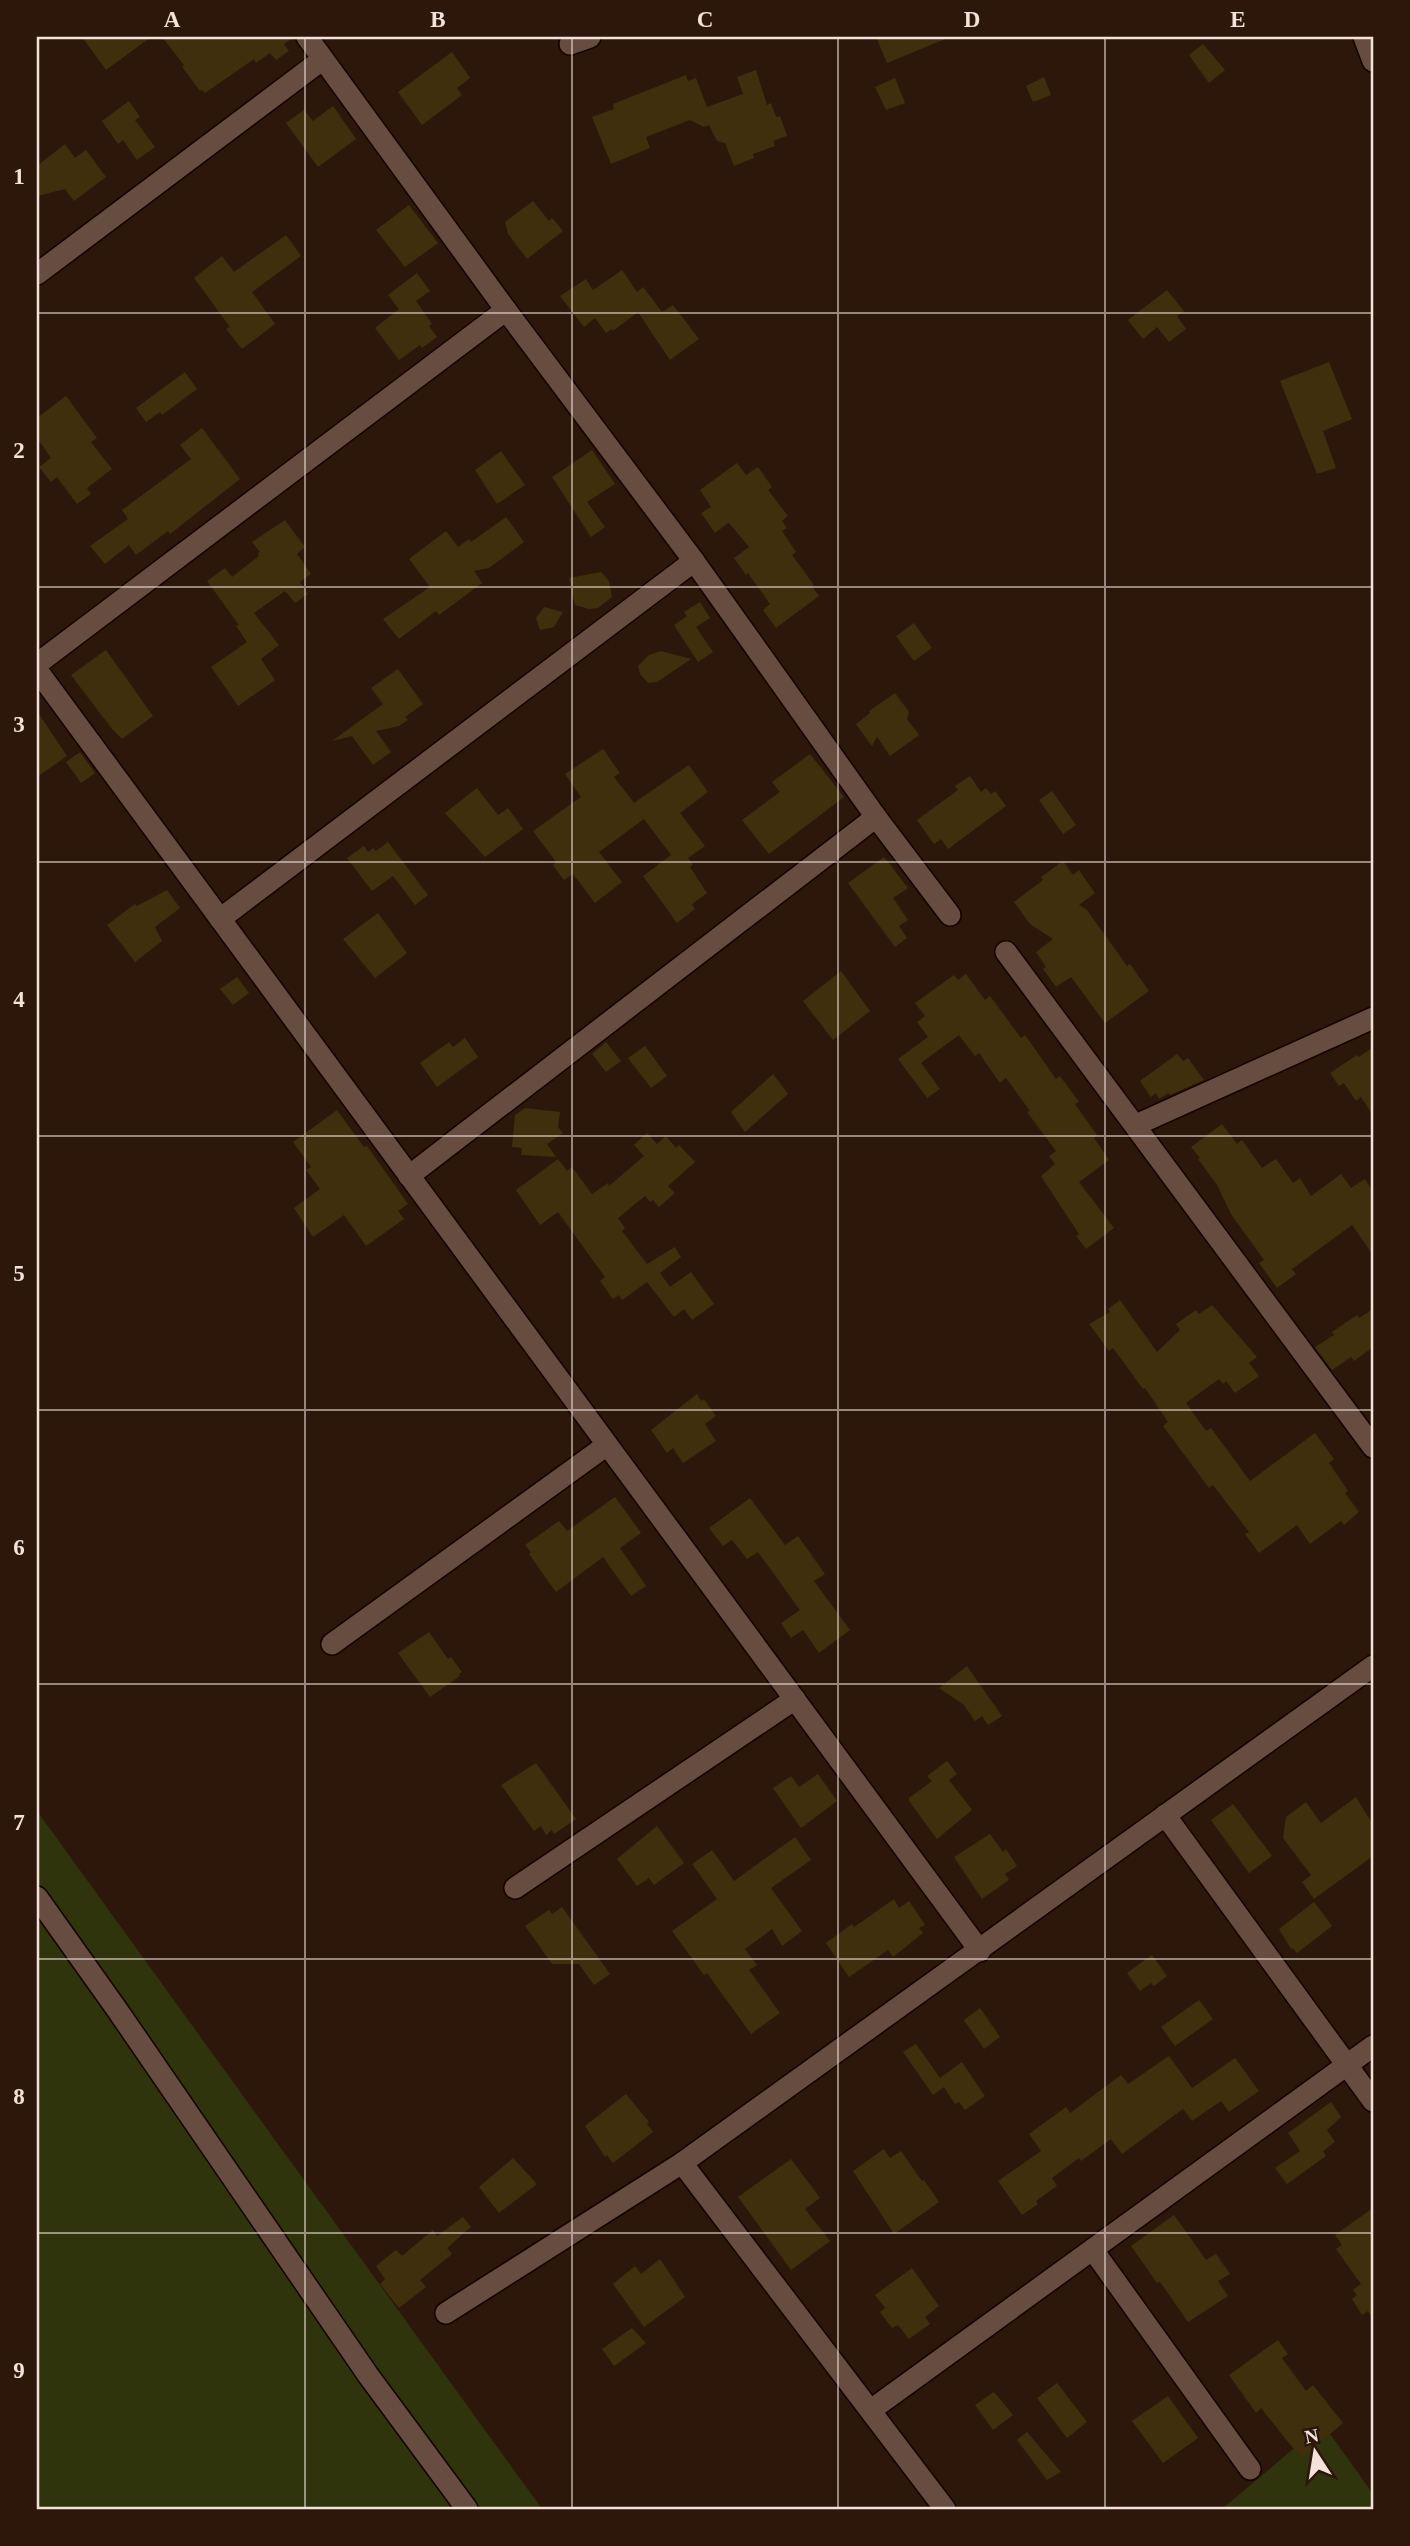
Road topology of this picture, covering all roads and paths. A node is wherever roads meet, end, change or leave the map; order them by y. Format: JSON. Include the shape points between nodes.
{"nodes":[{"id":1,"x":307,"y":37,"type":"edge"},
{"id":2,"x":1364,"y":37,"type":"edge"},
{"id":3,"x":323,"y":59,"type":"junction"},
{"id":4,"x":1373,"y":61,"type":"edge"},
{"id":5,"x":37,"y":274,"type":"edge"},
{"id":6,"x":506,"y":310,"type":"junction"},
{"id":7,"x":694,"y":561,"type":"junction"},
{"id":8,"x":37,"y":664,"type":"edge"},
{"id":9,"x":37,"y":670,"type":"edge"},
{"id":10,"x":876,"y":817,"type":"junction"},
{"id":11,"x":950,"y":915,"type":"dead end"},
{"id":12,"x":220,"y":919,"type":"junction"},
{"id":13,"x":1006,"y":952,"type":"dead end"},
{"id":14,"x":1373,"y":1018,"type":"edge"},
{"id":15,"x":1136,"y":1125,"type":"junction"},
{"id":16,"x":409,"y":1176,"type":"junction"},
{"id":17,"x":607,"y":1445,"type":"junction"},
{"id":18,"x":1373,"y":1447,"type":"edge"},
{"id":19,"x":332,"y":1644,"type":"dead end"},
{"id":20,"x":1373,"y":1666,"type":"edge"},
{"id":21,"x":795,"y":1699,"type":"junction"},
{"id":22,"x":1165,"y":1815,"type":"junction"},
{"id":23,"x":515,"y":1888,"type":"dead end"},
{"id":24,"x":37,"y":1897,"type":"edge"},
{"id":25,"x":980,"y":1951,"type":"junction"},
{"id":26,"x":1373,"y":2046,"type":"edge"},
{"id":27,"x":1347,"y":2065,"type":"junction"},
{"id":28,"x":1373,"y":2101,"type":"edge"},
{"id":29,"x":682,"y":2163,"type":"junction"},
{"id":30,"x":1093,"y":2250,"type":"junction"},
{"id":31,"x":446,"y":2312,"type":"dead end"},
{"id":32,"x":871,"y":2410,"type":"junction"},
{"id":33,"x":1250,"y":2469,"type":"dead end"},
{"id":34,"x":467,"y":2509,"type":"edge"},
{"id":35,"x":945,"y":2509,"type":"edge"}],
"edges":[{"from":1,"to":3,"type":"street"},
{"from":2,"to":4,"type":"street"},
{"from":3,"to":5,"type":"street"},
{"from":3,"to":6,"type":"street"},
{"from":6,"to":7,"type":"street"},
{"from":6,"to":8,"type":"street"},
{"from":7,"to":10,"type":"street"},
{"from":7,"to":12,"type":"street"},
{"from":9,"to":12,"type":"street"},
{"from":10,"to":11,"type":"street"},
{"from":10,"to":16,"type":"street"},
{"from":12,"to":16,"type":"street"},
{"from":13,"to":15,"type":"street"},
{"from":14,"to":15,"type":"street"},
{"from":15,"to":18,"type":"street"},
{"from":16,"to":17,"type":"street"},
{"from":17,"to":19,"type":"street"},
{"from":17,"to":21,"type":"street"},
{"from":20,"to":22,"type":"street"},
{"from":21,"to":23,"type":"street"},
{"from":21,"to":25,"type":"street"},
{"from":22,"to":25,"type":"street"},
{"from":22,"to":27,"type":"street"},
{"from":24,"to":34,"type":"street","via":[[368,2375]]},
{"from":25,"to":29,"type":"street"},
{"from":26,"to":27,"type":"street"},
{"from":27,"to":28,"type":"street"},
{"from":27,"to":30,"type":"street"},
{"from":29,"to":31,"type":"street"},
{"from":29,"to":32,"type":"street"},
{"from":30,"to":32,"type":"street"},
{"from":30,"to":33,"type":"street"},
{"from":32,"to":35,"type":"street"}]}
